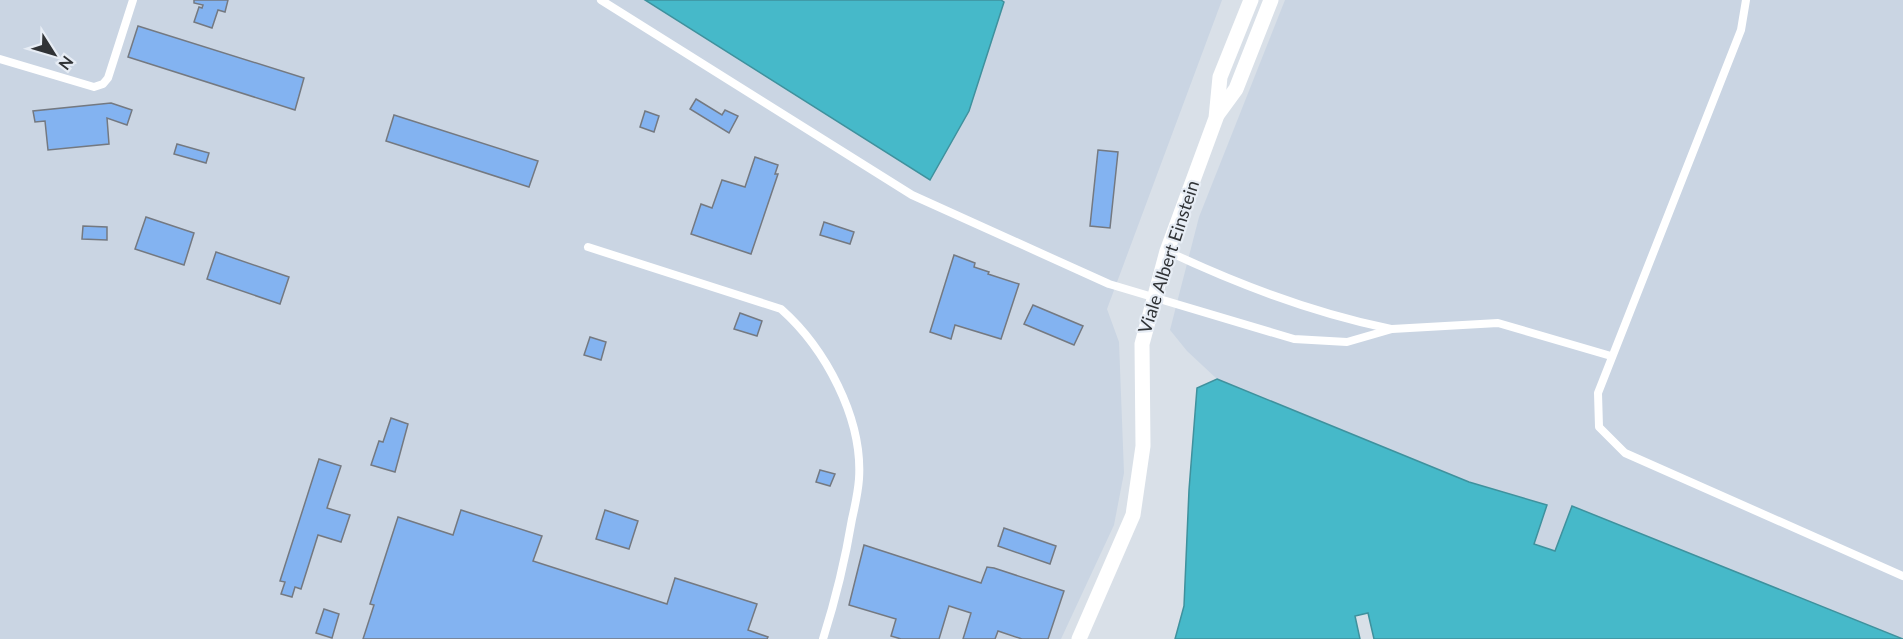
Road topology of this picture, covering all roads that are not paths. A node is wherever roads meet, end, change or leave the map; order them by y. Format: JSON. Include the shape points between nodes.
{"nodes":[{"id":1,"x":133,"y":0,"type":"edge"},
{"id":2,"x":601,"y":0,"type":"edge"},
{"id":3,"x":1251,"y":0,"type":"edge"},
{"id":4,"x":1271,"y":0,"type":"edge"},
{"id":5,"x":1746,"y":0,"type":"edge"},
{"id":6,"x":0,"y":59,"type":"edge"},
{"id":7,"x":1216,"y":118,"type":"junction"},
{"id":8,"x":588,"y":247,"type":"dead end"},
{"id":9,"x":1167,"y":251,"type":"junction"},
{"id":10,"x":1153,"y":296,"type":"junction"},
{"id":11,"x":1392,"y":329,"type":"junction"},
{"id":12,"x":1611,"y":356,"type":"junction"},
{"id":13,"x":1903,"y":576,"type":"edge"},
{"id":14,"x":823,"y":639,"type":"edge"},
{"id":15,"x":1079,"y":639,"type":"edge"}],
"edges":[{"from":1,"to":6,"type":"lane","via":[[103,84],[94,87]]},
{"from":2,"to":10,"type":"lane","via":[[912,195],[1109,284]]},
{"from":3,"to":7,"type":"street","name":"Viale Albert Einstein","via":[[1220,77]]},
{"from":4,"to":7,"type":"street","name":"Viale Albert Einstein","via":[[1236,88]]},
{"from":5,"to":12,"type":"lane","via":[[1741,30]]},
{"from":7,"to":9,"type":"street","name":"Viale Albert Einstein"},
{"from":8,"to":14,"type":"lane","via":[[781,309],[820,354],[845,402],[856,443],[859,478],[842,581]]},
{"from":9,"to":10,"type":"street","name":"Viale Albert Einstein"},
{"from":9,"to":11,"type":"lane","via":[[1236,284],[1348,320]]},
{"from":10,"to":11,"type":"lane","via":[[1294,339],[1347,342]]},
{"from":10,"to":15,"type":"street","name":"Viale Albert Einstein","via":[[1142,344],[1143,446],[1135,506]]},
{"from":11,"to":12,"type":"lane","via":[[1498,323]]},
{"from":12,"to":13,"type":"lane","via":[[1598,393],[1599,427],[1625,453]]}]}
